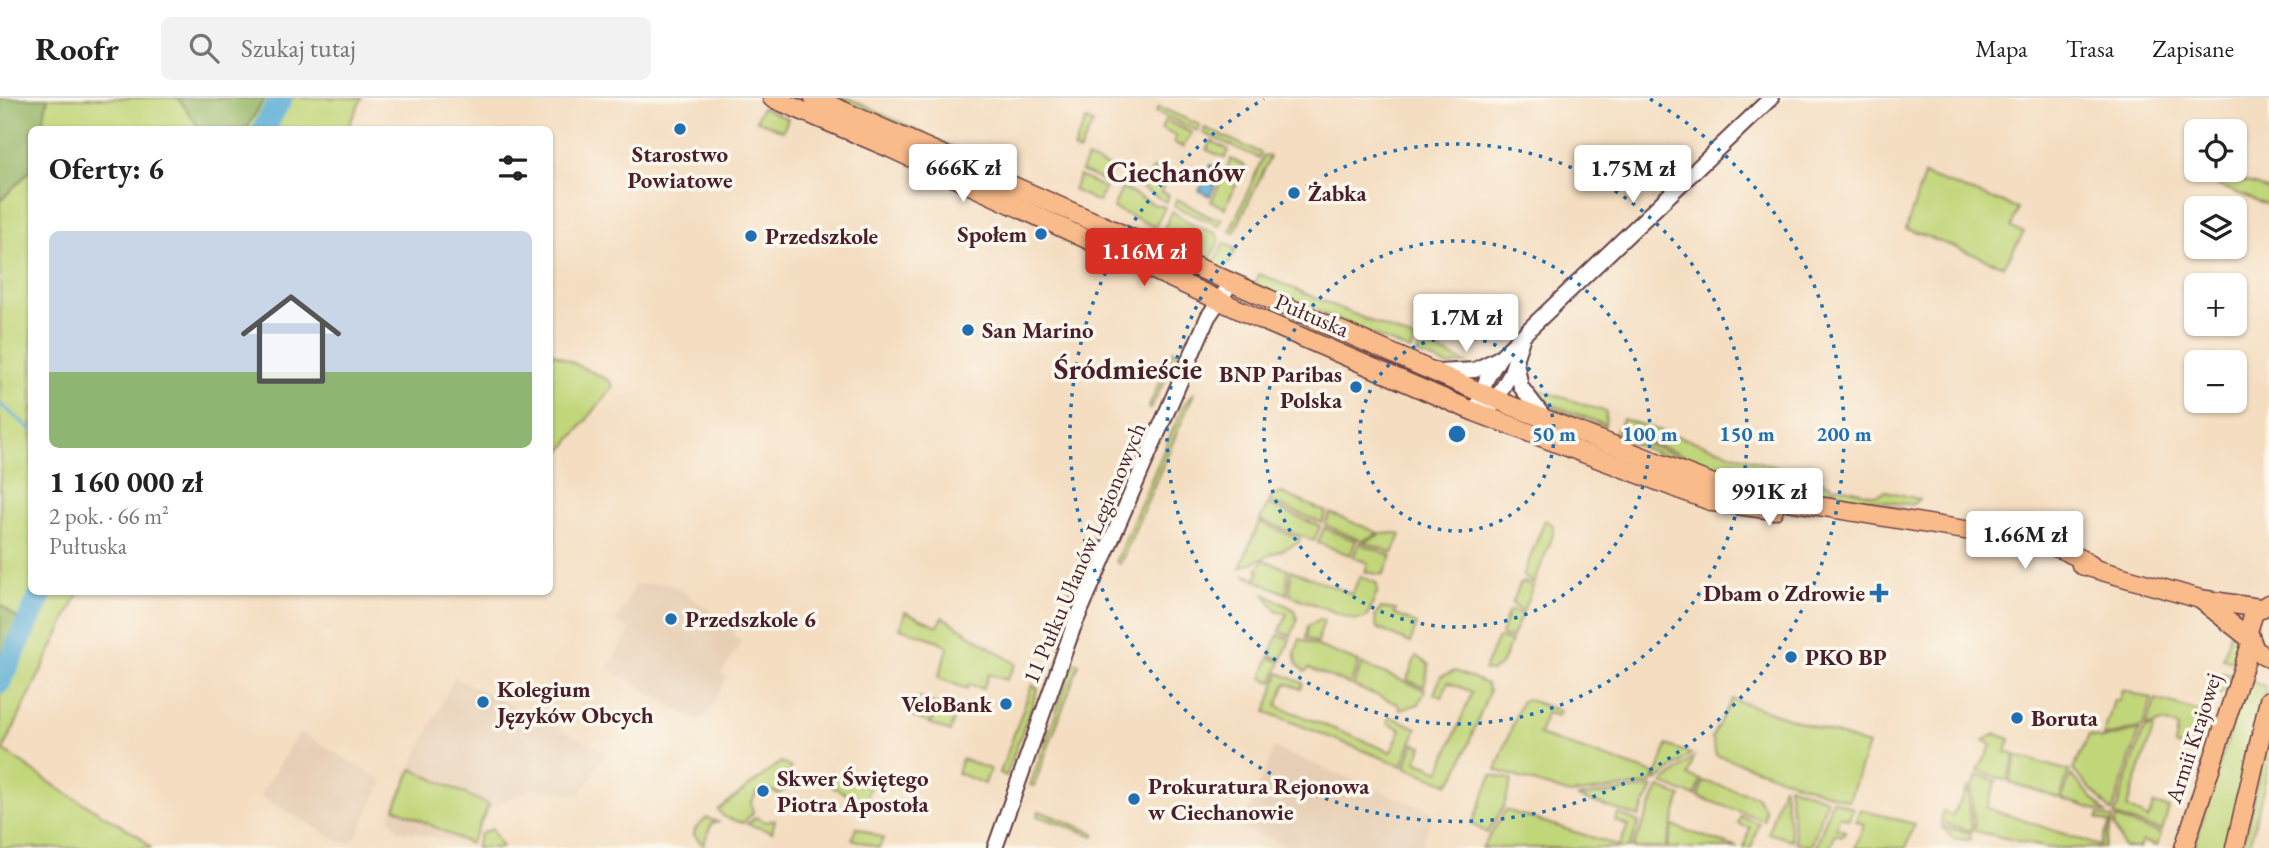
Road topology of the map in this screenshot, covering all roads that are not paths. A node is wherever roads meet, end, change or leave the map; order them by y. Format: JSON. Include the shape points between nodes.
{"nodes":[{"id":1,"x":772,"y":98,"type":"edge"},
{"id":2,"x":814,"y":98,"type":"edge"},
{"id":3,"x":1771,"y":98,"type":"edge"},
{"id":4,"x":1231,"y":283,"type":"junction"},
{"id":5,"x":1218,"y":300,"type":"junction"},
{"id":6,"x":1522,"y":339,"type":"junction"},
{"id":7,"x":1500,"y":357,"type":"junction"},
{"id":8,"x":1516,"y":357,"type":"junction"},
{"id":9,"x":1438,"y":372,"type":"junction"},
{"id":10,"x":1489,"y":395,"type":"junction"},
{"id":11,"x":1481,"y":414,"type":"junction"},
{"id":12,"x":1547,"y":420,"type":"junction"},
{"id":13,"x":1865,"y":514,"type":"junction"},
{"id":14,"x":2200,"y":599,"type":"junction"},
{"id":15,"x":2266,"y":604,"type":"edge"},
{"id":16,"x":2250,"y":641,"type":"junction"},
{"id":17,"x":2269,"y":658,"type":"edge"},
{"id":18,"x":2269,"y":701,"type":"edge"},
{"id":19,"x":995,"y":848,"type":"edge"},
{"id":20,"x":2183,"y":848,"type":"edge"},
{"id":21,"x":2235,"y":848,"type":"edge"}],
"edges":[{"from":1,"to":5,"type":"main road","name":"Pułtuska"},
{"from":2,"to":4,"type":"main road","name":"Pułtuska"},
{"from":3,"to":6,"type":"street"},
{"from":4,"to":5,"type":"street","name":"11 Pułku Ułanów Legionowych"},
{"from":4,"to":9,"type":"main road","name":"Pułtuska"},
{"from":5,"to":11,"type":"main road","name":"Pułtuska"},
{"from":5,"to":19,"type":"street","name":"11 Pułku Ułanów Legionowych","via":[[1073,628]]},
{"from":6,"to":7,"type":"street"},
{"from":6,"to":8,"type":"street"},
{"from":7,"to":9,"type":"street","via":[[1475,370]]},
{"from":7,"to":10,"type":"street"},
{"from":8,"to":10,"type":"street"},
{"from":8,"to":12,"type":"street","via":[[1521,387]]},
{"from":9,"to":10,"type":"main road","name":"Pułtuska"},
{"from":10,"to":11,"type":"street"},
{"from":10,"to":12,"type":"main road","name":"Pułtuska"},
{"from":11,"to":13,"type":"main road","name":"Pułtuska","via":[[1713,502],[1815,515]]},
{"from":12,"to":13,"type":"main road","name":"Pułtuska","via":[[1721,487]]},
{"from":13,"to":14,"type":"main road","name":"Pułtuska","via":[[1971,531],[1999,531]]},
{"from":14,"to":15,"type":"main road","name":"Pułtuska"},
{"from":14,"to":16,"type":"main road","name":"Pułtuska"},
{"from":15,"to":16,"type":"main road","name":"Armii Krajowej","via":[[2251,618]]},
{"from":16,"to":17,"type":"main road","name":"Pułtuska"},
{"from":16,"to":20,"type":"main road","name":"Armii Krajowej"},
{"from":18,"to":21,"type":"main road"}]}
